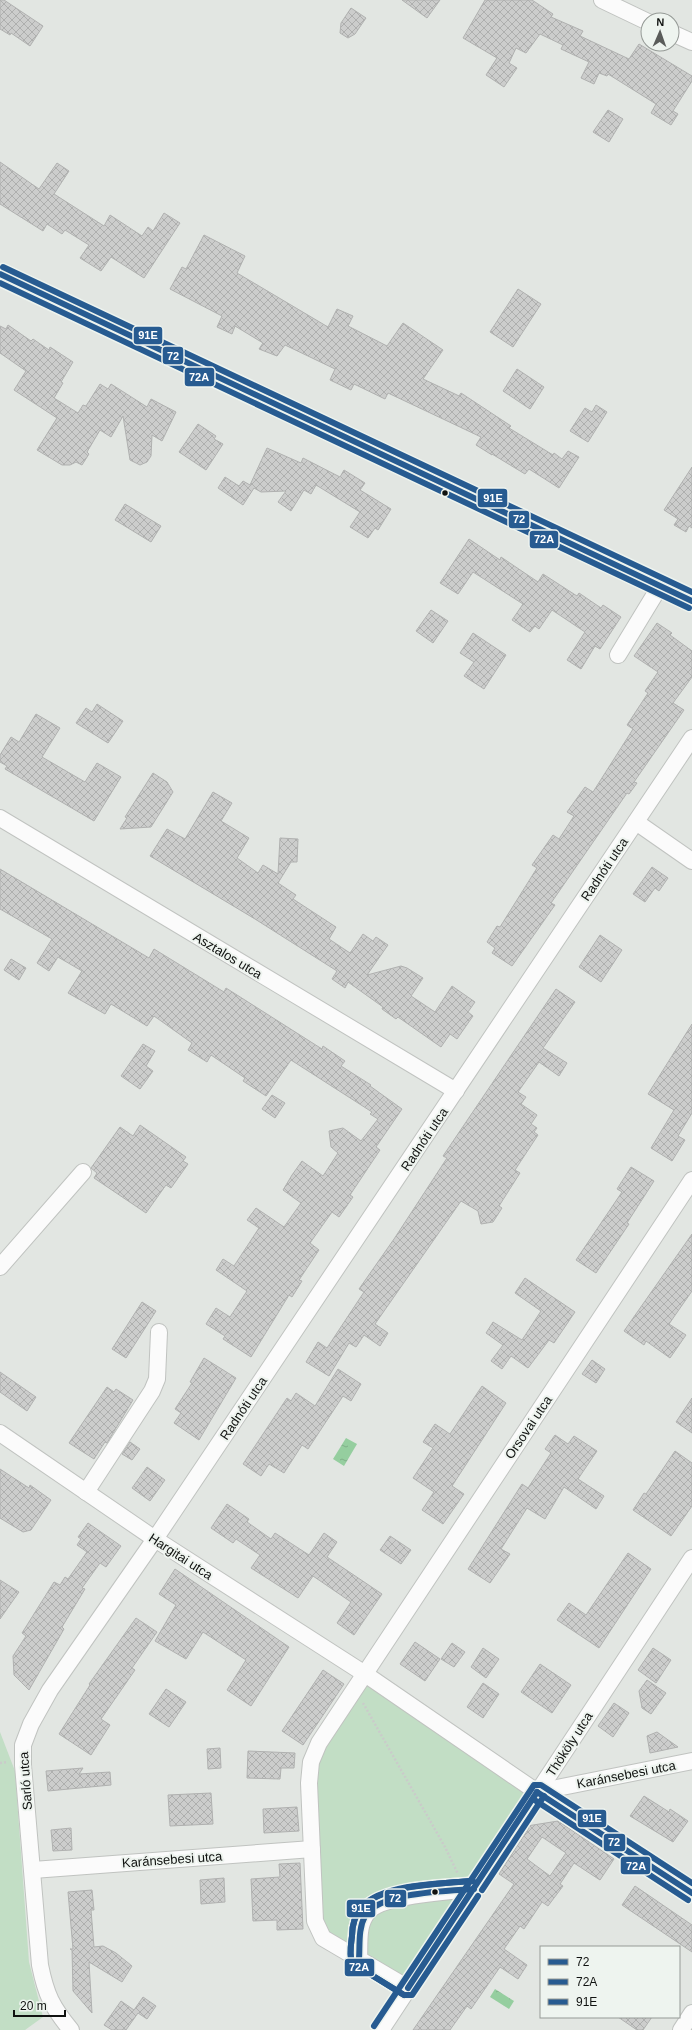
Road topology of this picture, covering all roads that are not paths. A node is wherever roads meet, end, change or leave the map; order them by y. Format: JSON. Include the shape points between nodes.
{"nodes":[{"id":1,"x":602,"y":0,"type":"edge"},
{"id":2,"x":640,"y":18,"type":"edge"},
{"id":3,"x":680,"y":37,"type":"edge"},
{"id":4,"x":692,"y":42,"type":"edge"},
{"id":5,"x":0,"y":274,"type":"edge"},
{"id":6,"x":660,"y":586,"type":"junction"},
{"id":7,"x":692,"y":601,"type":"edge"},
{"id":8,"x":618,"y":655,"type":"dead end"},
{"id":9,"x":692,"y":738,"type":"edge"},
{"id":10,"x":0,"y":818,"type":"edge"},
{"id":11,"x":636,"y":822,"type":"junction"},
{"id":12,"x":692,"y":861,"type":"edge"},
{"id":13,"x":456,"y":1091,"type":"junction"},
{"id":14,"x":83,"y":1172,"type":"dead end"},
{"id":15,"x":692,"y":1180,"type":"edge"},
{"id":16,"x":0,"y":1267,"type":"edge"},
{"id":17,"x":159,"y":1332,"type":"dead end"},
{"id":18,"x":0,"y":1433,"type":"edge"},
{"id":19,"x":86,"y":1492,"type":"junction"},
{"id":20,"x":155,"y":1539,"type":"junction"},
{"id":21,"x":692,"y":1558,"type":"edge"},
{"id":22,"x":365,"y":1674,"type":"junction"},
{"id":23,"x":692,"y":1762,"type":"edge"},
{"id":24,"x":537,"y":1792,"type":"junction"},
{"id":25,"x":312,"y":1849,"type":"junction"},
{"id":26,"x":33,"y":1870,"type":"junction"},
{"id":27,"x":468,"y":1889,"type":"junction"},
{"id":28,"x":692,"y":1893,"type":"edge"},
{"id":29,"x":359,"y":1959,"type":"junction"},
{"id":30,"x":408,"y":1988,"type":"junction"},
{"id":31,"x":692,"y":2013,"type":"edge"},
{"id":32,"x":71,"y":2030,"type":"edge"},
{"id":33,"x":381,"y":2030,"type":"edge"},
{"id":34,"x":681,"y":2030,"type":"edge"}],
"edges":[{"from":1,"to":2,"type":"street"},
{"from":3,"to":4,"type":"street"},
{"from":5,"to":6,"type":"street"},
{"from":6,"to":7,"type":"street"},
{"from":6,"to":8,"type":"street"},
{"from":9,"to":11,"type":"street","name":"Radnóti utca"},
{"from":10,"to":13,"type":"street","name":"Asztalos utca"},
{"from":11,"to":12,"type":"street"},
{"from":11,"to":13,"type":"street","name":"Radnóti utca"},
{"from":13,"to":20,"type":"street","name":"Radnóti utca"},
{"from":14,"to":16,"type":"street"},
{"from":15,"to":22,"type":"street","name":"Orsovai utca"},
{"from":17,"to":19,"type":"street","via":[[157,1379],[152,1391]]},
{"from":18,"to":19,"type":"street","name":"Hargitai utca"},
{"from":19,"to":20,"type":"street","name":"Hargitai utca"},
{"from":20,"to":22,"type":"street","name":"Hargitai utca"},
{"from":20,"to":26,"type":"street","name":"Sarló utca","via":[[50,1690],[30,1724],[23,1745]]},
{"from":21,"to":24,"type":"street","name":"Thököly utca"},
{"from":22,"to":24,"type":"street","name":"Hargitai utca"},
{"from":22,"to":25,"type":"street","name":"Orsovai utca","via":[[319,1743],[311,1762],[309,1783]]},
{"from":23,"to":24,"type":"street","name":"Karánsebesi utca"},
{"from":24,"to":27,"type":"street","name":"Thököly utca"},
{"from":24,"to":28,"type":"street"},
{"from":25,"to":26,"type":"street","name":"Karánsebesi utca"},
{"from":25,"to":29,"type":"street","name":"Orsovai utca","via":[[315,1921],[323,1938]]},
{"from":26,"to":32,"type":"street","name":"Sarló utca","via":[[40,1965],[44,1985],[50,2003]]},
{"from":27,"to":29,"type":"street","via":[[389,1900],[368,1911],[360,1927]]},
{"from":27,"to":30,"type":"street","name":"Thököly utca"},
{"from":29,"to":30,"type":"street","name":"Orsovai utca"},
{"from":30,"to":33,"type":"street","name":"Thököly utca"},
{"from":31,"to":34,"type":"street"}]}
